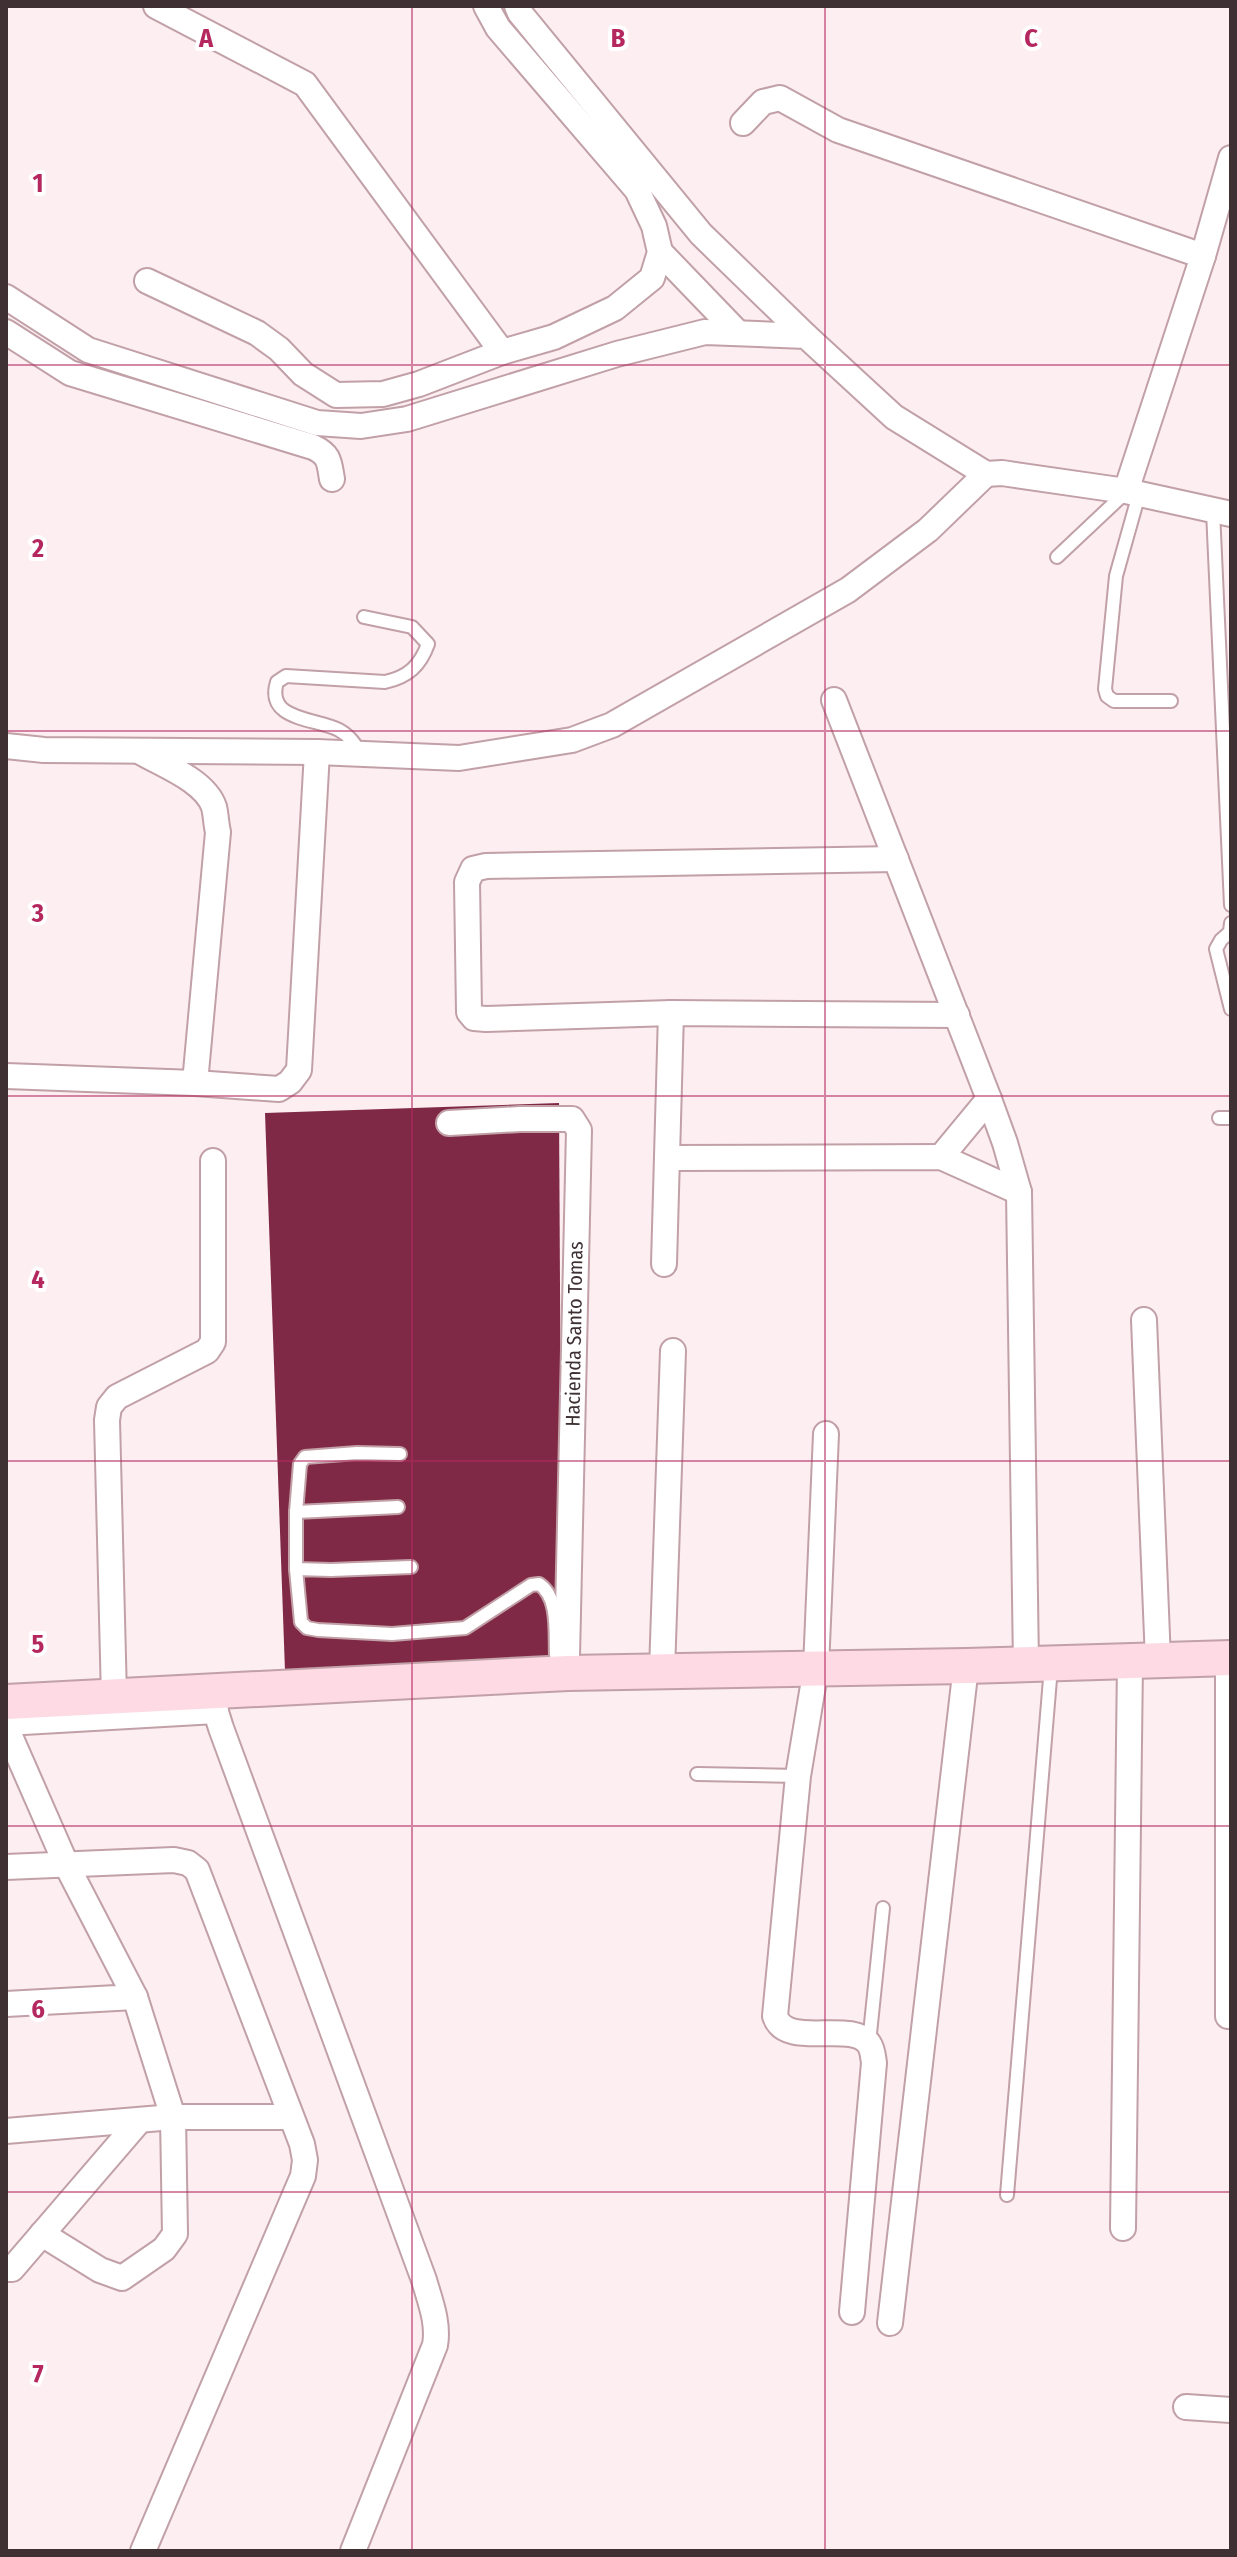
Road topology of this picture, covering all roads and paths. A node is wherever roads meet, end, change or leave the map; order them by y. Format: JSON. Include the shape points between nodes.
{"nodes":[{"id":1,"x":156,"y":6,"type":"edge"},
{"id":2,"x":486,"y":6,"type":"edge"},
{"id":3,"x":517,"y":6,"type":"edge"},
{"id":4,"x":743,"y":123,"type":"dead end"},
{"id":5,"x":1231,"y":158,"type":"edge"},
{"id":6,"x":660,"y":252,"type":"junction"},
{"id":7,"x":1203,"y":256,"type":"junction"},
{"id":8,"x":147,"y":281,"type":"dead end"},
{"id":9,"x":6,"y":297,"type":"edge"},
{"id":10,"x":6,"y":332,"type":"edge"},
{"id":11,"x":738,"y":333,"type":"junction"},
{"id":12,"x":806,"y":336,"type":"junction"},
{"id":13,"x":502,"y":352,"type":"junction"},
{"id":14,"x":986,"y":474,"type":"junction"},
{"id":15,"x":332,"y":479,"type":"dead end"},
{"id":16,"x":1133,"y":493,"type":"junction"},
{"id":17,"x":1222,"y":512,"type":"edge"},
{"id":18,"x":1057,"y":557,"type":"dead end"},
{"id":19,"x":1216,"y":591,"type":"junction"},
{"id":20,"x":1231,"y":594,"type":"edge"},
{"id":21,"x":364,"y":617,"type":"dead end"},
{"id":22,"x":834,"y":700,"type":"dead end"},
{"id":23,"x":1171,"y":701,"type":"dead end"},
{"id":24,"x":6,"y":746,"type":"edge"},
{"id":25,"x":138,"y":751,"type":"junction"},
{"id":26,"x":317,"y":752,"type":"junction"},
{"id":27,"x":361,"y":754,"type":"junction"},
{"id":28,"x":896,"y":859,"type":"junction"},
{"id":29,"x":1231,"y":905,"type":"edge"},
{"id":30,"x":1231,"y":923,"type":"edge"},
{"id":31,"x":1231,"y":1009,"type":"edge"},
{"id":32,"x":671,"y":1013,"type":"junction"},
{"id":33,"x":957,"y":1015,"type":"junction"},
{"id":34,"x":6,"y":1076,"type":"edge"},
{"id":35,"x":195,"y":1083,"type":"junction"},
{"id":36,"x":989,"y":1099,"type":"junction"},
{"id":37,"x":449,"y":1123,"type":"dead end"},
{"id":38,"x":941,"y":1157,"type":"junction"},
{"id":39,"x":667,"y":1158,"type":"junction"},
{"id":40,"x":213,"y":1161,"type":"dead end"},
{"id":41,"x":1019,"y":1192,"type":"junction"},
{"id":42,"x":664,"y":1264,"type":"dead end"},
{"id":43,"x":1144,"y":1320,"type":"dead end"},
{"id":44,"x":673,"y":1351,"type":"dead end"},
{"id":45,"x":826,"y":1434,"type":"dead end"},
{"id":46,"x":400,"y":1454,"type":"dead end"},
{"id":47,"x":398,"y":1507,"type":"dead end"},
{"id":48,"x":296,"y":1512,"type":"junction"},
{"id":49,"x":411,"y":1567,"type":"dead end"},
{"id":50,"x":296,"y":1569,"type":"junction"},
{"id":51,"x":1230,"y":1658,"type":"edge"},
{"id":52,"x":1144,"y":1661,"type":"junction"},
{"id":53,"x":1039,"y":1664,"type":"junction"},
{"id":54,"x":966,"y":1666,"type":"junction"},
{"id":55,"x":816,"y":1668,"type":"junction"},
{"id":56,"x":662,"y":1671,"type":"junction"},
{"id":57,"x":562,"y":1674,"type":"junction"},
{"id":58,"x":114,"y":1697,"type":"junction"},
{"id":59,"x":6,"y":1702,"type":"edge"},
{"id":60,"x":213,"y":1702,"type":"junction"},
{"id":61,"x":6,"y":1725,"type":"edge"},
{"id":62,"x":697,"y":1774,"type":"dead end"},
{"id":63,"x":798,"y":1776,"type":"junction"},
{"id":64,"x":66,"y":1864,"type":"junction"},
{"id":65,"x":6,"y":1867,"type":"edge"},
{"id":66,"x":883,"y":1908,"type":"dead end"},
{"id":67,"x":135,"y":1997,"type":"junction"},
{"id":68,"x":6,"y":2004,"type":"edge"},
{"id":69,"x":1228,"y":2016,"type":"dead end"},
{"id":70,"x":869,"y":2043,"type":"junction"},
{"id":71,"x":173,"y":2117,"type":"junction"},
{"id":72,"x":291,"y":2117,"type":"junction"},
{"id":73,"x":140,"y":2120,"type":"junction"},
{"id":74,"x":6,"y":2131,"type":"edge"},
{"id":75,"x":1007,"y":2195,"type":"dead end"},
{"id":76,"x":1123,"y":2228,"type":"dead end"},
{"id":77,"x":42,"y":2234,"type":"junction"},
{"id":78,"x":6,"y":2269,"type":"edge"},
{"id":79,"x":852,"y":2312,"type":"dead end"},
{"id":80,"x":890,"y":2323,"type":"dead end"},
{"id":81,"x":1186,"y":2407,"type":"dead end"},
{"id":82,"x":1231,"y":2410,"type":"edge"},
{"id":83,"x":143,"y":2551,"type":"edge"},
{"id":84,"x":353,"y":2551,"type":"edge"}],
"edges":[{"from":1,"to":13,"type":"street","via":[[305,84]]},
{"from":2,"to":6,"type":"street","via":[[498,28],[637,190]]},
{"from":3,"to":12,"type":"street","via":[[701,234]]},
{"from":4,"to":7,"type":"street","via":[[763,102],[780,98],[838,130]]},
{"from":5,"to":7,"type":"street"},
{"from":6,"to":11,"type":"street"},
{"from":6,"to":13,"type":"street","via":[[652,278],[615,308],[554,337]]},
{"from":7,"to":16,"type":"street"},
{"from":8,"to":13,"type":"street","via":[[257,333],[336,395],[383,394]]},
{"from":9,"to":11,"type":"street","via":[[88,350],[317,423],[361,426],[407,419],[705,332]]},
{"from":10,"to":15,"type":"street","via":[[70,373],[313,447],[324,452]]},
{"from":11,"to":12,"type":"street"},
{"from":12,"to":14,"type":"street","via":[[894,417]]},
{"from":14,"to":16,"type":"street"},
{"from":14,"to":27,"type":"street","via":[[928,530],[848,590],[612,725],[572,740],[459,758]]},
{"from":16,"to":17,"type":"street"},
{"from":16,"to":18,"type":"lane"},
{"from":16,"to":23,"type":"lane","via":[[1116,576],[1105,689],[1114,701]]},
{"from":17,"to":19,"type":"lane"},
{"from":19,"to":20,"type":"lane"},
{"from":19,"to":29,"type":"lane"},
{"from":21,"to":27,"type":"lane","via":[[412,627],[428,644],[421,662],[385,682],[286,676],[274,692],[281,708],[338,729]]},
{"from":22,"to":28,"type":"street"},
{"from":24,"to":25,"type":"street"},
{"from":25,"to":26,"type":"street"},
{"from":25,"to":35,"type":"street","via":[[191,779],[207,792],[214,808],[218,832]]},
{"from":26,"to":27,"type":"street"},
{"from":26,"to":35,"type":"street","via":[[299,1070],[279,1089]]},
{"from":28,"to":32,"type":"street","via":[[473,869],[467,882],[469,1012],[474,1018]]},
{"from":28,"to":33,"type":"street"},
{"from":30,"to":31,"type":"lane","via":[[1216,949]]},
{"from":32,"to":33,"type":"street"},
{"from":32,"to":39,"type":"street"},
{"from":33,"to":36,"type":"street"},
{"from":34,"to":35,"type":"street"},
{"from":36,"to":38,"type":"street"},
{"from":36,"to":41,"type":"street"},
{"from":37,"to":57,"type":"street","name":"Hacienda Santo Tomas","via":[[572,1119],[579,1130],[567,1656]]},
{"from":38,"to":39,"type":"street"},
{"from":38,"to":41,"type":"street"},
{"from":39,"to":42,"type":"street"},
{"from":40,"to":58,"type":"street","via":[[213,1342],[207,1351],[117,1397],[109,1407]]},
{"from":41,"to":53,"type":"street"},
{"from":43,"to":52,"type":"street"},
{"from":44,"to":56,"type":"street"},
{"from":45,"to":55,"type":"street"},
{"from":46,"to":48,"type":"lane","via":[[305,1457]]},
{"from":47,"to":48,"type":"lane"},
{"from":48,"to":50,"type":"lane"},
{"from":49,"to":50,"type":"lane"},
{"from":50,"to":57,"type":"lane","via":[[301,1622],[318,1630],[392,1634],[465,1628],[539,1584],[552,1598]]},
{"from":51,"to":52,"type":"street"},
{"from":51,"to":69,"type":"street"},
{"from":52,"to":53,"type":"street"},
{"from":52,"to":76,"type":"street"},
{"from":53,"to":54,"type":"street"},
{"from":53,"to":75,"type":"lane"},
{"from":54,"to":55,"type":"street"},
{"from":54,"to":80,"type":"street"},
{"from":55,"to":56,"type":"street"},
{"from":55,"to":63,"type":"street"},
{"from":56,"to":57,"type":"street"},
{"from":57,"to":60,"type":"street"},
{"from":58,"to":59,"type":"street"},
{"from":58,"to":60,"type":"street"},
{"from":60,"to":61,"type":"street"},
{"from":60,"to":84,"type":"street","via":[[434,2316],[435,2345]]},
{"from":61,"to":64,"type":"street"},
{"from":62,"to":63,"type":"lane"},
{"from":63,"to":70,"type":"street","via":[[775,2016],[792,2031],[856,2036]]},
{"from":64,"to":65,"type":"street"},
{"from":64,"to":67,"type":"street"},
{"from":64,"to":72,"type":"street","via":[[174,1860],[197,1870]]},
{"from":66,"to":70,"type":"lane"},
{"from":67,"to":68,"type":"street"},
{"from":67,"to":71,"type":"street"},
{"from":70,"to":79,"type":"street","via":[[874,2063]]},
{"from":71,"to":72,"type":"street"},
{"from":71,"to":73,"type":"street"},
{"from":71,"to":77,"type":"street","via":[[175,2234],[164,2249],[122,2278]]},
{"from":72,"to":83,"type":"street","via":[[305,2160],[303,2176]]},
{"from":73,"to":74,"type":"street"},
{"from":73,"to":77,"type":"street"},
{"from":77,"to":78,"type":"street","via":[[12,2269]]},
{"from":81,"to":82,"type":"street"}]}
